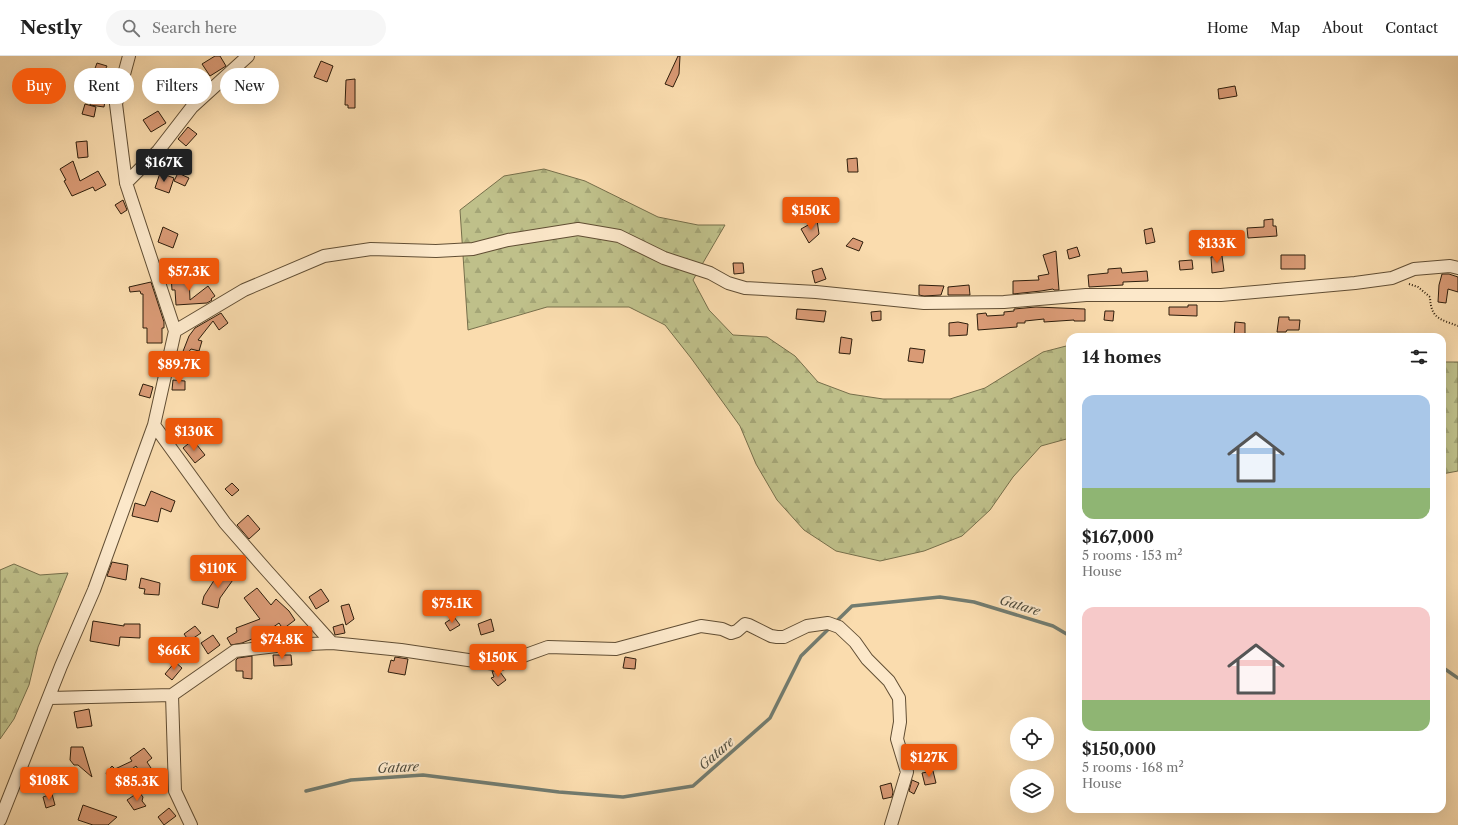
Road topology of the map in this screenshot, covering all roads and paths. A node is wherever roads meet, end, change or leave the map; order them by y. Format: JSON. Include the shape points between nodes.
{"nodes":[{"id":1,"x":129,"y":56,"type":"edge"},
{"id":2,"x":248,"y":56,"type":"edge"},
{"id":3,"x":126,"y":183,"type":"junction"},
{"id":4,"x":1458,"y":268,"type":"edge"},
{"id":5,"x":1392,"y":278,"type":"junction"},
{"id":6,"x":1458,"y":326,"type":"edge"},
{"id":7,"x":175,"y":331,"type":"junction"},
{"id":8,"x":154,"y":425,"type":"junction"},
{"id":9,"x":332,"y":643,"type":"junction"},
{"id":10,"x":172,"y":695,"type":"junction"},
{"id":11,"x":50,"y":698,"type":"junction"},
{"id":12,"x":0,"y":820,"type":"edge"},
{"id":13,"x":191,"y":825,"type":"edge"},
{"id":14,"x":891,"y":825,"type":"edge"}],
"edges":[{"from":1,"to":3,"type":"street","via":[[116,104]]},
{"from":2,"to":3,"type":"street","via":[[192,107],[158,151]]},
{"from":3,"to":7,"type":"street"},
{"from":4,"to":5,"type":"street","via":[[1450,266],[1414,269]]},
{"from":5,"to":6,"type":"path","via":[[1418,287],[1430,297],[1431,308],[1439,319]]},
{"from":5,"to":7,"type":"street","via":[[1221,295],[1086,295],[1004,302],[924,302],[745,288],[664,258],[620,236],[578,229],[508,240],[473,249],[371,249],[324,256],[244,290]]},
{"from":7,"to":8,"type":"street"},
{"from":8,"to":9,"type":"street","via":[[225,523]]},
{"from":8,"to":11,"type":"street","via":[[94,590]]},
{"from":9,"to":10,"type":"street","via":[[234,651]]},
{"from":9,"to":14,"type":"street","via":[[501,664],[548,648],[616,649],[701,626],[731,633],[745,624],[771,636],[784,637],[807,626],[828,623],[839,627],[855,642],[867,659],[889,681],[899,698],[900,722],[897,739],[907,772]]},
{"from":10,"to":11,"type":"street"},
{"from":10,"to":13,"type":"street","via":[[175,791]]},
{"from":11,"to":12,"type":"street"}]}
